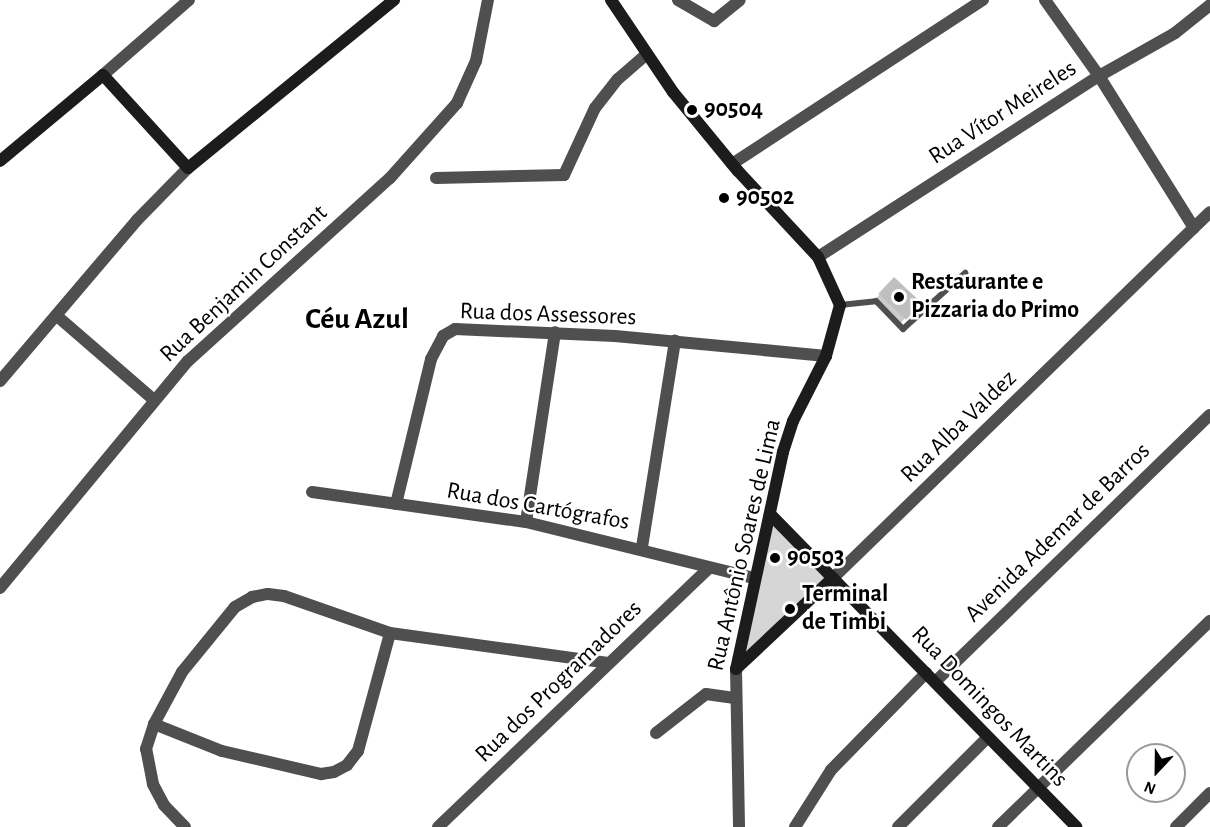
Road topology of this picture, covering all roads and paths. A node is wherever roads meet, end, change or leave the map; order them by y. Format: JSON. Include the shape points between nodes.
{"nodes":[{"id":1,"x":189,"y":0,"type":"edge"},
{"id":2,"x":394,"y":0,"type":"edge"},
{"id":3,"x":488,"y":0,"type":"edge"},
{"id":4,"x":611,"y":0,"type":"edge"},
{"id":5,"x":678,"y":0,"type":"edge"},
{"id":6,"x":740,"y":0,"type":"edge"},
{"id":7,"x":982,"y":0,"type":"edge"},
{"id":8,"x":1044,"y":0,"type":"edge"},
{"id":9,"x":1210,"y":5,"type":"edge"},
{"id":10,"x":646,"y":55,"type":"junction"},
{"id":11,"x":102,"y":75,"type":"junction"},
{"id":12,"x":1099,"y":76,"type":"junction"},
{"id":13,"x":0,"y":161,"type":"edge"},
{"id":14,"x":732,"y":164,"type":"junction"},
{"id":15,"x":188,"y":168,"type":"junction"},
{"id":16,"x":436,"y":178,"type":"dead end"},
{"id":17,"x":1210,"y":212,"type":"edge"},
{"id":18,"x":1194,"y":228,"type":"junction"},
{"id":19,"x":818,"y":257,"type":"junction"},
{"id":20,"x":965,"y":273,"type":"dead end"},
{"id":21,"x":840,"y":305,"type":"junction"},
{"id":22,"x":57,"y":316,"type":"junction"},
{"id":23,"x":555,"y":332,"type":"junction"},
{"id":24,"x":675,"y":342,"type":"junction"},
{"id":25,"x":826,"y":356,"type":"junction"},
{"id":26,"x":0,"y":381,"type":"edge"},
{"id":27,"x":154,"y":400,"type":"junction"},
{"id":28,"x":1210,"y":415,"type":"edge"},
{"id":29,"x":312,"y":492,"type":"dead end"},
{"id":30,"x":396,"y":504,"type":"junction"},
{"id":31,"x":770,"y":514,"type":"junction"},
{"id":32,"x":526,"y":522,"type":"junction"},
{"id":33,"x":642,"y":548,"type":"junction"},
{"id":34,"x":709,"y":568,"type":"junction"},
{"id":35,"x":754,"y":578,"type":"junction"},
{"id":36,"x":833,"y":578,"type":"junction"},
{"id":37,"x":0,"y":588,"type":"edge"},
{"id":38,"x":1210,"y":621,"type":"edge"},
{"id":39,"x":390,"y":633,"type":"junction"},
{"id":40,"x":608,"y":663,"type":"junction"},
{"id":41,"x":736,"y":669,"type":"junction"},
{"id":42,"x":931,"y":677,"type":"junction"},
{"id":43,"x":733,"y":698,"type":"junction"},
{"id":44,"x":154,"y":724,"type":"junction"},
{"id":45,"x":656,"y":733,"type":"dead end"},
{"id":46,"x":988,"y":737,"type":"junction"},
{"id":47,"x":1038,"y":787,"type":"junction"},
{"id":48,"x":1210,"y":793,"type":"edge"},
{"id":49,"x":185,"y":827,"type":"edge"},
{"id":50,"x":438,"y":827,"type":"edge"},
{"id":51,"x":739,"y":827,"type":"edge"},
{"id":52,"x":795,"y":827,"type":"edge"},
{"id":53,"x":898,"y":827,"type":"edge"},
{"id":54,"x":998,"y":827,"type":"edge"},
{"id":55,"x":1077,"y":827,"type":"edge"},
{"id":56,"x":1176,"y":827,"type":"edge"}],
"edges":[{"from":1,"to":11,"type":"street"},
{"from":2,"to":15,"type":"street"},
{"from":3,"to":27,"type":"street","name":"Rua Benjamin Constant","via":[[476,61],[457,103],[390,178],[219,331]]},
{"from":4,"to":10,"type":"street"},
{"from":5,"to":6,"type":"street","via":[[714,21]]},
{"from":7,"to":14,"type":"street"},
{"from":8,"to":12,"type":"street"},
{"from":9,"to":12,"type":"street","name":"Rua Vítor Meireles","via":[[1175,33]]},
{"from":10,"to":14,"type":"street"},
{"from":10,"to":16,"type":"street","via":[[618,79],[595,108],[564,175]]},
{"from":11,"to":13,"type":"street"},
{"from":11,"to":15,"type":"street"},
{"from":12,"to":18,"type":"street"},
{"from":12,"to":19,"type":"street","name":"Rua Vítor Meireles"},
{"from":14,"to":19,"type":"street"},
{"from":15,"to":22,"type":"street","via":[[122,236]]},
{"from":17,"to":18,"type":"street","name":"Rua Alba Valdez"},
{"from":18,"to":36,"type":"street","name":"Rua Alba Valdez"},
{"from":19,"to":21,"type":"street"},
{"from":20,"to":21,"type":"lane","via":[[903,329],[876,301]]},
{"from":21,"to":25,"type":"street","name":"Rua Antônio Soares de Lima"},
{"from":22,"to":26,"type":"street"},
{"from":22,"to":27,"type":"street"},
{"from":23,"to":24,"type":"street","name":"Rua dos Assessores"},
{"from":23,"to":30,"type":"street","name":"Rua dos Assessores","via":[[455,329],[443,336],[431,360]]},
{"from":23,"to":32,"type":"street"},
{"from":24,"to":25,"type":"street","name":"Rua dos Assessores"},
{"from":24,"to":33,"type":"street"},
{"from":25,"to":31,"type":"street","name":"Rua Antônio Soares de Lima","via":[[793,421]]},
{"from":27,"to":37,"type":"street","name":"Rua Benjamin Constant"},
{"from":28,"to":42,"type":"street","name":"Avenida Ademar de Barros"},
{"from":29,"to":30,"type":"street","name":"Rua dos Cartógrafos"},
{"from":30,"to":32,"type":"street","name":"Rua dos Cartógrafos"},
{"from":31,"to":35,"type":"street","name":"Rua Antônio Soares de Lima"},
{"from":31,"to":36,"type":"street","name":"Rua Domingos Martins"},
{"from":32,"to":33,"type":"street","name":"Rua dos Cartógrafos"},
{"from":33,"to":34,"type":"street","name":"Rua dos Cartógrafos"},
{"from":34,"to":35,"type":"street","name":"Rua dos Cartógrafos"},
{"from":34,"to":40,"type":"street","name":"Rua dos Programadores"},
{"from":35,"to":41,"type":"street","name":"Rua Antônio Soares de Lima"},
{"from":36,"to":41,"type":"street","name":"Rua Alba Valdez"},
{"from":36,"to":42,"type":"street","name":"Rua Domingos Martins"},
{"from":38,"to":47,"type":"street"},
{"from":39,"to":40,"type":"street"},
{"from":39,"to":44,"type":"street","via":[[284,596],[252,597],[235,607],[204,641],[167,696]]},
{"from":39,"to":44,"type":"street","via":[[358,751],[347,765],[321,774],[222,751]]},
{"from":40,"to":50,"type":"street","name":"Rua dos Programadores"},
{"from":41,"to":43,"type":"street","name":"Rua Antônio Soares de Lima"},
{"from":42,"to":46,"type":"street","name":"Rua Domingos Martins"},
{"from":42,"to":52,"type":"street","name":"Avenida Ademar de Barros","via":[[831,770]]},
{"from":43,"to":45,"type":"street","via":[[706,694]]},
{"from":43,"to":51,"type":"street","name":"Rua Antônio Soares de Lima"},
{"from":44,"to":49,"type":"street","via":[[146,749],[153,784],[164,805]]},
{"from":46,"to":47,"type":"street","name":"Rua Domingos Martins"},
{"from":46,"to":53,"type":"street"},
{"from":47,"to":54,"type":"street"},
{"from":47,"to":55,"type":"street","name":"Rua Domingos Martins"},
{"from":48,"to":56,"type":"street"}]}
